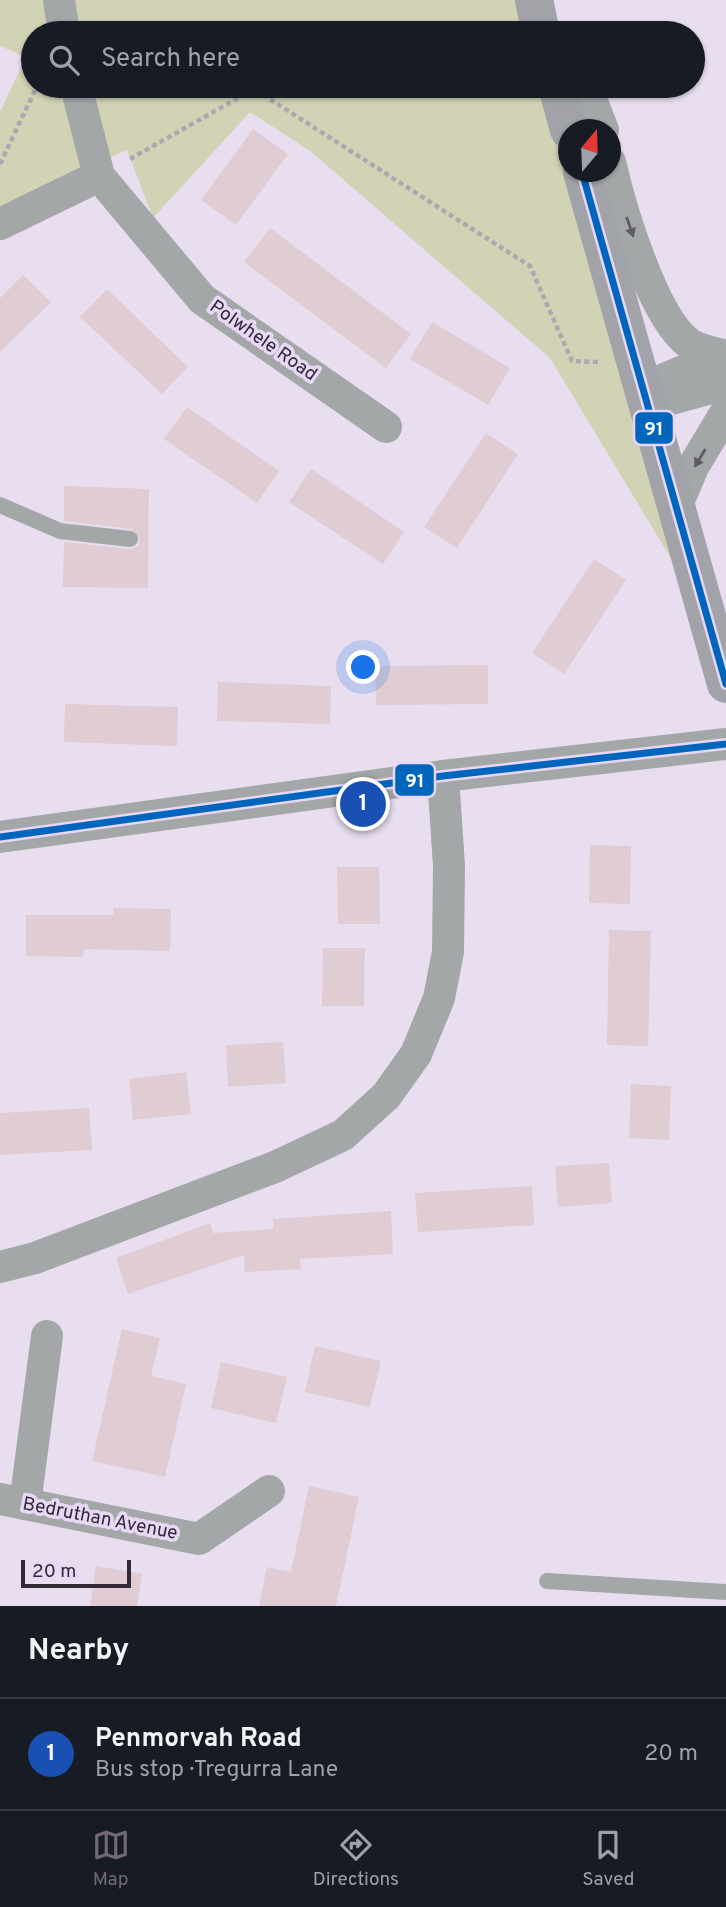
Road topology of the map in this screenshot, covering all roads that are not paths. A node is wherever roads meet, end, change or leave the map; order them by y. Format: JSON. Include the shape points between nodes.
{"nodes":[{"id":1,"x":60,"y":0,"type":"edge"},
{"id":2,"x":534,"y":0,"type":"edge"},
{"id":3,"x":63,"y":21,"type":"edge"},
{"id":4,"x":538,"y":21,"type":"edge"},
{"id":5,"x":79,"y":98,"type":"edge"},
{"id":6,"x":560,"y":98,"type":"edge"},
{"id":7,"x":591,"y":98,"type":"edge"},
{"id":8,"x":566,"y":119,"type":"edge"},
{"id":9,"x":599,"y":119,"type":"edge"},
{"id":10,"x":99,"y":176,"type":"junction"},
{"id":11,"x":585,"y":182,"type":"edge"},
{"id":12,"x":617,"y":182,"type":"edge"},
{"id":13,"x":0,"y":224,"type":"edge"},
{"id":14,"x":725,"y":365,"type":"edge"},
{"id":15,"x":644,"y":385,"type":"junction"},
{"id":16,"x":726,"y":412,"type":"edge"},
{"id":17,"x":386,"y":426,"type":"dead end"},
{"id":18,"x":0,"y":505,"type":"edge"},
{"id":19,"x":677,"y":505,"type":"junction"},
{"id":20,"x":130,"y":539,"type":"dead end"},
{"id":21,"x":726,"y":684,"type":"edge"},
{"id":22,"x":726,"y":744,"type":"edge"},
{"id":23,"x":443,"y":776,"type":"junction"},
{"id":24,"x":0,"y":837,"type":"edge"},
{"id":25,"x":0,"y":1267,"type":"edge"},
{"id":26,"x":47,"y":1336,"type":"dead end"},
{"id":27,"x":269,"y":1491,"type":"dead end"},
{"id":28,"x":12,"y":1502,"type":"edge"},
{"id":29,"x":547,"y":1581,"type":"dead end"},
{"id":30,"x":726,"y":1592,"type":"edge"}],
"edges":[{"from":1,"to":3,"type":"street"},
{"from":2,"to":4,"type":"highway"},
{"from":5,"to":10,"type":"street"},
{"from":6,"to":8,"type":"highway"},
{"from":7,"to":9,"type":"street"},
{"from":10,"to":13,"type":"street"},
{"from":10,"to":17,"type":"street","name":"Polwhele Road","via":[[202,299]]},
{"from":11,"to":15,"type":"highway"},
{"from":12,"to":14,"type":"street","one_way":true,"via":[[650,285],[666,316],[690,344]]},
{"from":14,"to":15,"type":"street"},
{"from":15,"to":19,"type":"highway"},
{"from":16,"to":19,"type":"street","one_way":true},
{"from":18,"to":20,"type":"lane","via":[[60,531]]},
{"from":19,"to":21,"type":"highway"},
{"from":22,"to":23,"type":"street"},
{"from":23,"to":24,"type":"street"},
{"from":23,"to":25,"type":"street","via":[[449,953],[439,998],[416,1054],[386,1096],[343,1135],[275,1167],[35,1258]]},
{"from":26,"to":28,"type":"street"},
{"from":27,"to":28,"type":"street","name":"Bedruthan Avenue","via":[[198,1539]]},
{"from":29,"to":30,"type":"lane"}]}
